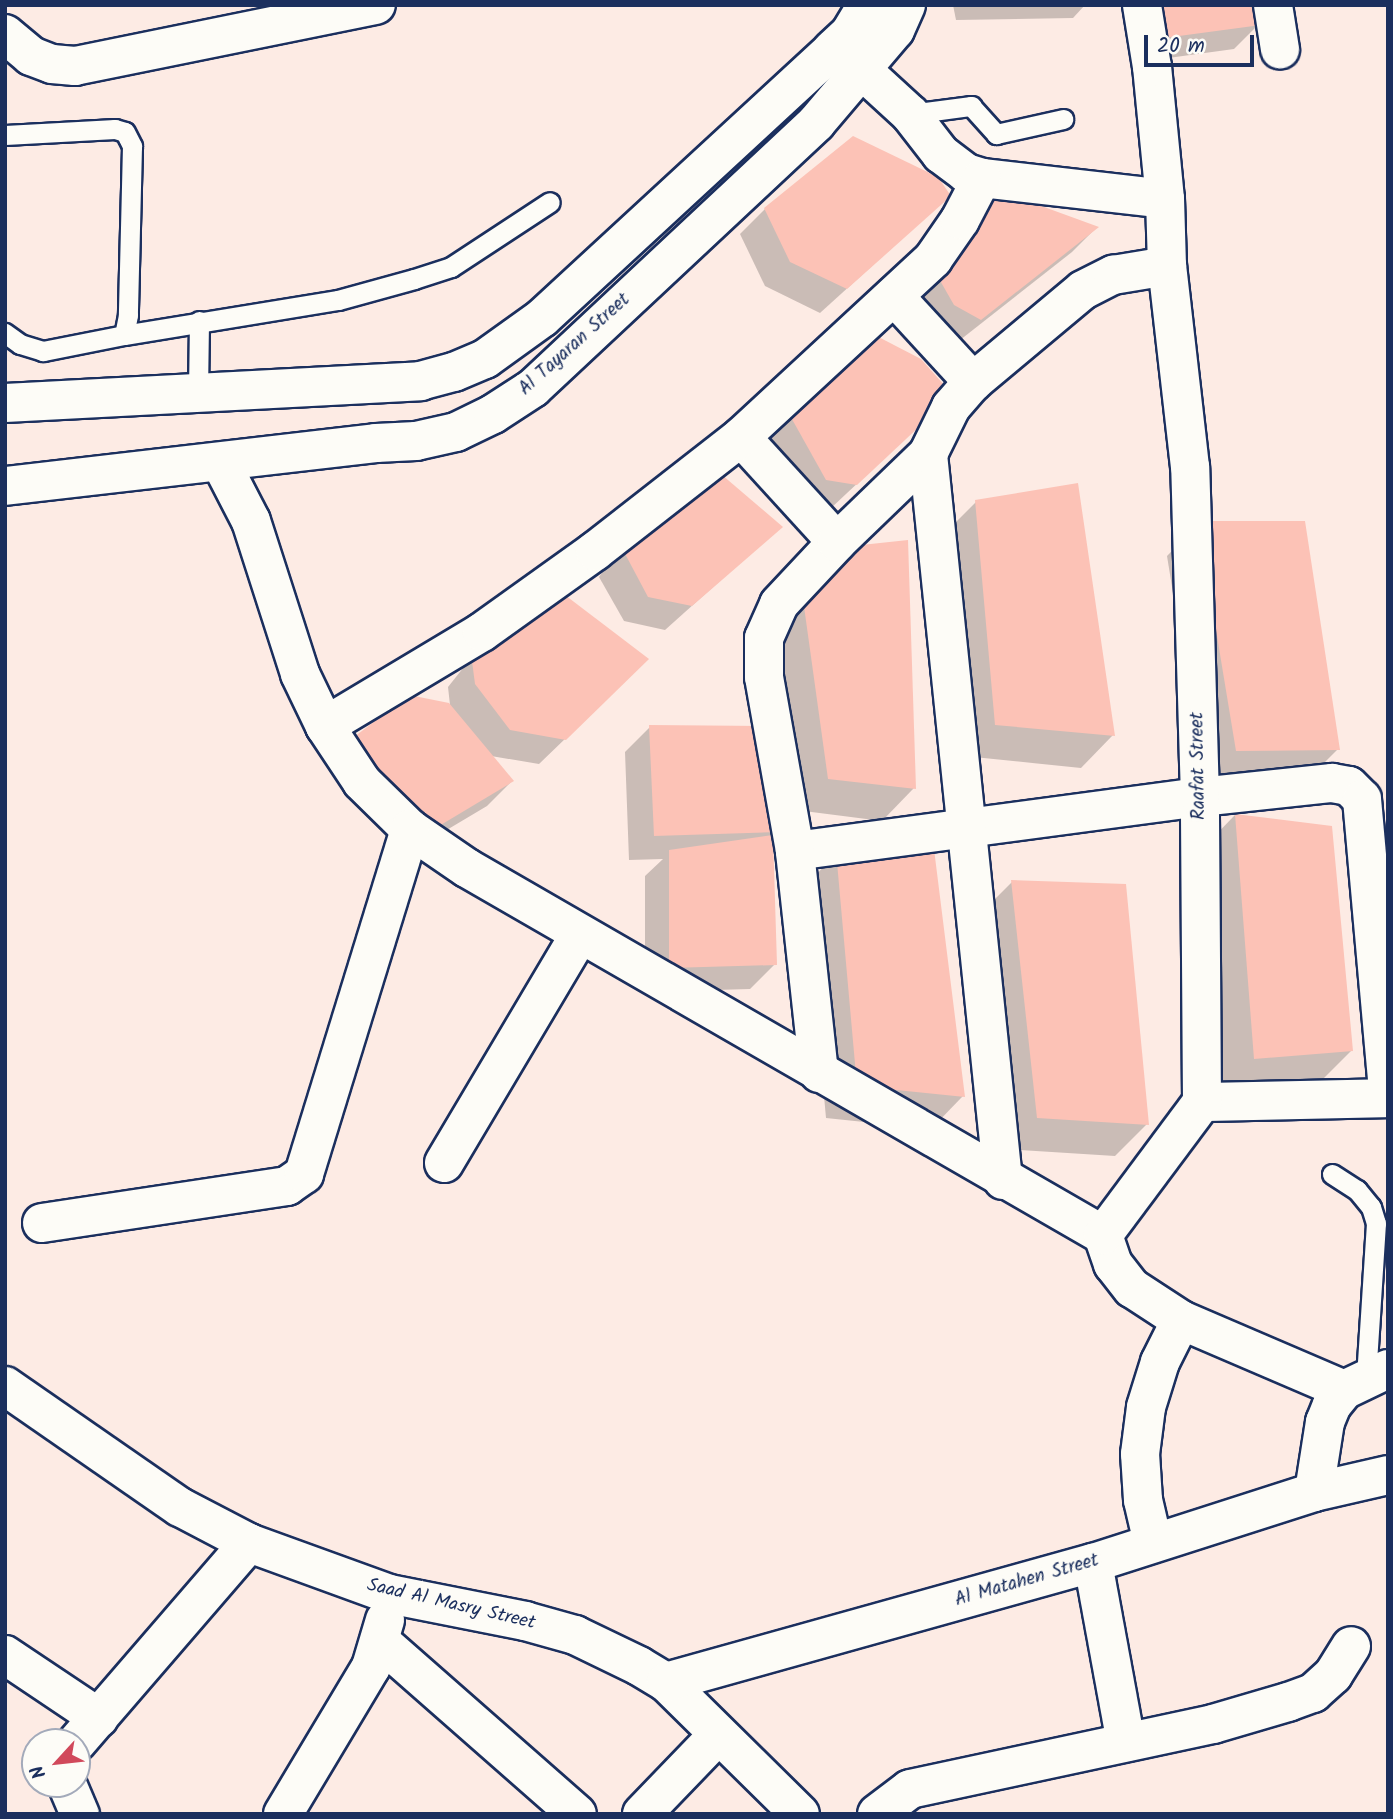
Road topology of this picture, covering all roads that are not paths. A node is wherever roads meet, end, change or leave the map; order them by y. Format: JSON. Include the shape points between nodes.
{"nodes":[{"id":1,"x":376,"y":5,"type":"edge"},
{"id":2,"x":867,"y":5,"type":"edge"},
{"id":3,"x":906,"y":5,"type":"edge"},
{"id":4,"x":1142,"y":5,"type":"edge"},
{"id":5,"x":1273,"y":5,"type":"edge"},
{"id":6,"x":5,"y":34,"type":"edge"},
{"id":7,"x":1280,"y":49,"type":"dead end"},
{"id":8,"x":863,"y":71,"type":"junction"},
{"id":9,"x":910,"y":114,"type":"junction"},
{"id":10,"x":1063,"y":119,"type":"dead end"},
{"id":11,"x":5,"y":135,"type":"edge"},
{"id":12,"x":982,"y":178,"type":"junction"},
{"id":13,"x":1165,"y":199,"type":"junction"},
{"id":14,"x":550,"y":202,"type":"dead end"},
{"id":15,"x":1167,"y":267,"type":"junction"},
{"id":16,"x":894,"y":296,"type":"junction"},
{"id":17,"x":199,"y":321,"type":"junction"},
{"id":18,"x":5,"y":333,"type":"edge"},
{"id":19,"x":124,"y":335,"type":"junction"},
{"id":20,"x":973,"y":382,"type":"junction"},
{"id":21,"x":198,"y":393,"type":"junction"},
{"id":22,"x":5,"y":403,"type":"edge"},
{"id":23,"x":741,"y":437,"type":"junction"},
{"id":24,"x":928,"y":454,"type":"junction"},
{"id":25,"x":221,"y":463,"type":"junction"},
{"id":26,"x":5,"y":486,"type":"edge"},
{"id":27,"x":837,"y":542,"type":"junction"},
{"id":28,"x":325,"y":726,"type":"junction"},
{"id":29,"x":1200,"y":797,"type":"junction"},
{"id":30,"x":968,"y":828,"type":"junction"},
{"id":31,"x":410,"y":829,"type":"junction"},
{"id":32,"x":795,"y":851,"type":"junction"},
{"id":33,"x":580,"y":934,"type":"junction"},
{"id":34,"x":819,"y":1073,"type":"junction"},
{"id":35,"x":1388,"y":1090,"type":"edge"},
{"id":36,"x":1388,"y":1098,"type":"edge"},
{"id":37,"x":1202,"y":1102,"type":"junction"},
{"id":38,"x":444,"y":1163,"type":"dead end"},
{"id":39,"x":1332,"y":1174,"type":"dead end"},
{"id":40,"x":1003,"y":1180,"type":"junction"},
{"id":41,"x":42,"y":1223,"type":"dead end"},
{"id":42,"x":1104,"y":1235,"type":"junction"},
{"id":43,"x":1181,"y":1320,"type":"junction"},
{"id":44,"x":1366,"y":1379,"type":"edge"},
{"id":45,"x":5,"y":1386,"type":"edge"},
{"id":46,"x":1388,"y":1475,"type":"edge"},
{"id":47,"x":1314,"y":1492,"type":"junction"},
{"id":48,"x":249,"y":1543,"type":"junction"},
{"id":49,"x":1153,"y":1544,"type":"junction"},
{"id":50,"x":1093,"y":1563,"type":"junction"},
{"id":51,"x":389,"y":1594,"type":"junction"},
{"id":52,"x":380,"y":1641,"type":"junction"},
{"id":53,"x":1351,"y":1646,"type":"dead end"},
{"id":54,"x":5,"y":1655,"type":"edge"},
{"id":55,"x":666,"y":1682,"type":"junction"},
{"id":56,"x":86,"y":1728,"type":"edge"},
{"id":57,"x":90,"y":1728,"type":"edge"},
{"id":58,"x":718,"y":1735,"type":"junction"},
{"id":59,"x":1126,"y":1742,"type":"junction"},
{"id":60,"x":284,"y":1813,"type":"edge"},
{"id":61,"x":577,"y":1814,"type":"edge"},
{"id":62,"x":642,"y":1814,"type":"edge"},
{"id":63,"x":800,"y":1814,"type":"edge"},
{"id":64,"x":877,"y":1814,"type":"edge"}],
"edges":[{"from":1,"to":6,"type":"street","via":[[75,66],[52,64],[31,55]]},
{"from":2,"to":21,"type":"street","via":[[850,33],[812,69],[542,318],[485,359],[420,381]]},
{"from":3,"to":8,"type":"street","name":"Al Tayaran Street","via":[[895,30]]},
{"from":4,"to":13,"type":"street","name":"Raafat Street"},
{"from":5,"to":7,"type":"street"},
{"from":8,"to":9,"type":"street"},
{"from":8,"to":25,"type":"street","name":"Al Tayaran Street","via":[[816,123],[533,388],[493,414],[456,432],[416,441]]},
{"from":9,"to":10,"type":"lane","via":[[971,106],[996,134]]},
{"from":9,"to":12,"type":"street","via":[[951,164]]},
{"from":11,"to":19,"type":"lane","via":[[114,129],[130,138]]},
{"from":12,"to":13,"type":"street"},
{"from":12,"to":16,"type":"street","via":[[933,259]]},
{"from":13,"to":15,"type":"street","name":"Raafat Street"},
{"from":14,"to":17,"type":"lane","via":[[451,267],[338,300]]},
{"from":15,"to":20,"type":"street","via":[[1113,275],[1083,290]]},
{"from":15,"to":29,"type":"street","name":"Raafat Street","via":[[1190,467]]},
{"from":16,"to":20,"type":"street"},
{"from":16,"to":23,"type":"street"},
{"from":17,"to":19,"type":"lane"},
{"from":17,"to":21,"type":"lane"},
{"from":18,"to":19,"type":"lane","via":[[20,344],[43,351]]},
{"from":20,"to":24,"type":"street","via":[[951,407]]},
{"from":21,"to":22,"type":"street"},
{"from":23,"to":27,"type":"street"},
{"from":23,"to":28,"type":"street","via":[[482,632]]},
{"from":24,"to":27,"type":"street"},
{"from":24,"to":30,"type":"street"},
{"from":25,"to":26,"type":"street","name":"Al Tayaran Street"},
{"from":25,"to":28,"type":"street","via":[[251,521],[300,674]]},
{"from":27,"to":32,"type":"street","via":[[779,604],[764,638],[764,677]]},
{"from":28,"to":31,"type":"street","via":[[362,782]]},
{"from":29,"to":30,"type":"street"},
{"from":29,"to":35,"type":"street","via":[[1332,783],[1349,786],[1363,799]]},
{"from":29,"to":37,"type":"street","name":"Raafat Street"},
{"from":30,"to":32,"type":"street"},
{"from":30,"to":40,"type":"street"},
{"from":31,"to":33,"type":"street","via":[[447,856]]},
{"from":31,"to":41,"type":"street","via":[[304,1174],[287,1186]]},
{"from":32,"to":34,"type":"street"},
{"from":33,"to":34,"type":"street"},
{"from":33,"to":38,"type":"street"},
{"from":34,"to":40,"type":"street"},
{"from":36,"to":37,"type":"street"},
{"from":37,"to":42,"type":"street"},
{"from":39,"to":44,"type":"lane","via":[[1357,1190],[1371,1207],[1376,1223]]},
{"from":40,"to":42,"type":"street"},
{"from":42,"to":43,"type":"street","via":[[1113,1264],[1132,1288]]},
{"from":43,"to":44,"type":"street"},
{"from":43,"to":49,"type":"street","via":[[1160,1362],[1146,1407],[1141,1465]]},
{"from":44,"to":47,"type":"street","via":[[1332,1405]]},
{"from":45,"to":48,"type":"street","name":"Saad Al Masry Street","via":[[180,1507]]},
{"from":46,"to":47,"type":"street","name":"Al Matahen Street"},
{"from":47,"to":49,"type":"street","name":"Al Matahen Street"},
{"from":48,"to":51,"type":"street","name":"Saad Al Masry Street"},
{"from":48,"to":57,"type":"street"},
{"from":49,"to":50,"type":"street","name":"Al Matahen Street"},
{"from":50,"to":55,"type":"street","name":"Al Matahen Street"},
{"from":50,"to":59,"type":"street"},
{"from":51,"to":52,"type":"street"},
{"from":51,"to":55,"type":"street","name":"Saad Al Masry Street","via":[[576,1635]]},
{"from":52,"to":60,"type":"street","via":[[355,1699]]},
{"from":52,"to":61,"type":"street"},
{"from":53,"to":59,"type":"street","via":[[1333,1675],[1313,1693],[1213,1724]]},
{"from":54,"to":56,"type":"street"},
{"from":55,"to":58,"type":"street","name":"Saad Al Masry Street"},
{"from":58,"to":62,"type":"street"},
{"from":58,"to":63,"type":"street","name":"Saad Al Masry Street"},
{"from":59,"to":64,"type":"street","via":[[910,1789]]}]}
